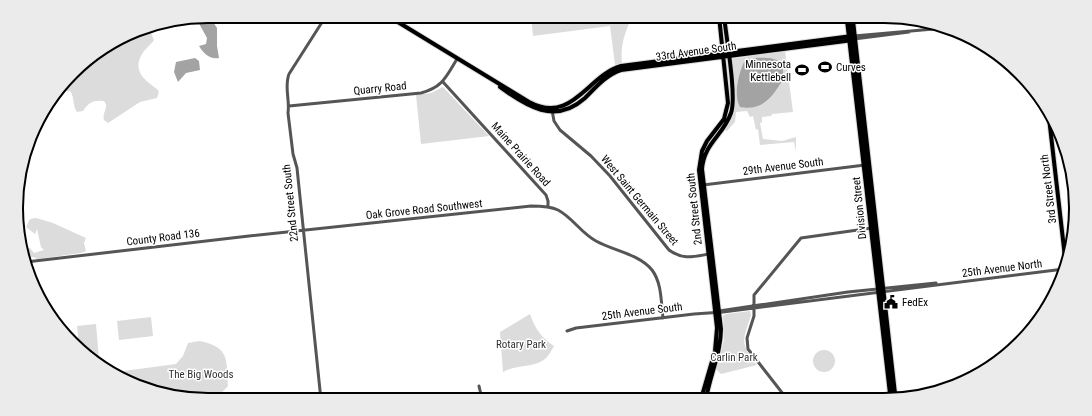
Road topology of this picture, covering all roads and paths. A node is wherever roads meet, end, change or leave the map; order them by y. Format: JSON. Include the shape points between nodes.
{"nodes":[{"id":1,"x":322,"y":23,"type":"edge"},
{"id":2,"x":399,"y":23,"type":"edge"},
{"id":3,"x":720,"y":23,"type":"edge"},
{"id":4,"x":724,"y":23,"type":"edge"},
{"id":5,"x":849,"y":23,"type":"edge"},
{"id":6,"x":852,"y":23,"type":"edge"},
{"id":7,"x":932,"y":29,"type":"edge"},
{"id":8,"x":852,"y":38,"type":"junction"},
{"id":9,"x":726,"y":54,"type":"junction"},
{"id":10,"x":458,"y":59,"type":"junction"},
{"id":11,"x":443,"y":82,"type":"junction"},
{"id":12,"x":289,"y":106,"type":"junction"},
{"id":13,"x":552,"y":110,"type":"junction"},
{"id":14,"x":1050,"y":126,"type":"edge"},
{"id":15,"x":866,"y":165,"type":"junction"},
{"id":16,"x":702,"y":185,"type":"junction"},
{"id":17,"x":548,"y":207,"type":"junction"},
{"id":18,"x":873,"y":228,"type":"junction"},
{"id":19,"x":302,"y":230,"type":"junction"},
{"id":20,"x":1064,"y":249,"type":"edge"},
{"id":21,"x":710,"y":254,"type":"junction"},
{"id":22,"x":31,"y":261,"type":"edge"},
{"id":23,"x":1058,"y":270,"type":"edge"},
{"id":24,"x":881,"y":291,"type":"junction"},
{"id":25,"x":858,"y":293,"type":"joint"},
{"id":26,"x":754,"y":307,"type":"junction"},
{"id":27,"x":717,"y":312,"type":"junction"},
{"id":28,"x":663,"y":318,"type":"junction"},
{"id":29,"x":567,"y":331,"type":"dead end"},
{"id":30,"x":479,"y":386,"type":"dead end"},
{"id":31,"x":320,"y":393,"type":"edge"},
{"id":32,"x":481,"y":393,"type":"edge"},
{"id":33,"x":703,"y":393,"type":"edge"},
{"id":34,"x":708,"y":393,"type":"edge"},
{"id":35,"x":782,"y":393,"type":"edge"},
{"id":36,"x":891,"y":393,"type":"edge"},
{"id":37,"x":894,"y":393,"type":"edge"}],
"edges":[{"from":1,"to":12,"type":"street","name":"22nd Street South","via":[[286,81]]},
{"from":2,"to":10,"type":"main road"},
{"from":3,"to":9,"type":"main road","name":"2nd Street South"},
{"from":4,"to":9,"type":"main road","name":"2nd Street South"},
{"from":5,"to":8,"type":"highway","name":"Division Street"},
{"from":6,"to":8,"type":"highway","name":"Division Street"},
{"from":7,"to":8,"type":"street"},
{"from":8,"to":9,"type":"main road","name":"33rd Avenue South"},
{"from":8,"to":15,"type":"highway","name":"Division Street"},
{"from":9,"to":13,"type":"main road","name":"33rd Avenue South","via":[[619,67],[604,74],[575,100]]},
{"from":9,"to":16,"type":"main road","name":"2nd Street South","via":[[732,112],[706,152]]},
{"from":10,"to":11,"type":"street","name":"Quarry Road"},
{"from":10,"to":13,"type":"main road","via":[[532,104]]},
{"from":11,"to":12,"type":"street","name":"Quarry Road","via":[[434,89],[421,93]]},
{"from":11,"to":17,"type":"street","name":"Maine Prairie Road","via":[[546,195]]},
{"from":12,"to":19,"type":"street","name":"22nd Street South"},
{"from":13,"to":21,"type":"street","name":"West Saint Germain Street","via":[[554,121],[560,130],[610,176],[668,250],[677,256]]},
{"from":14,"to":20,"type":"main road","name":"3rd Street North"},
{"from":15,"to":16,"type":"street","name":"29th Avenue South"},
{"from":15,"to":18,"type":"highway","name":"Division Street"},
{"from":16,"to":21,"type":"main road","name":"2nd Street South"},
{"from":17,"to":19,"type":"street","name":"Oak Grove Road Southwest","via":[[531,206]]},
{"from":17,"to":28,"type":"street","via":[[565,215],[586,235],[641,261],[653,270],[660,286]]},
{"from":18,"to":24,"type":"highway","name":"Division Street"},
{"from":18,"to":26,"type":"street","via":[[803,237],[754,295]]},
{"from":19,"to":22,"type":"street","name":"County Road 136"},
{"from":19,"to":31,"type":"street","name":"22nd Street South"},
{"from":21,"to":27,"type":"main road","name":"2nd Street South"},
{"from":23,"to":24,"type":"street","name":"25th Avenue North"},
{"from":24,"to":25,"type":"street","name":"25th Avenue North"},
{"from":24,"to":36,"type":"highway","name":"Division Street"},
{"from":24,"to":37,"type":"highway","name":"Division Street"},
{"from":25,"to":26,"type":"street","name":"25th Avenue South"},
{"from":26,"to":27,"type":"street","name":"25th Avenue South"},
{"from":26,"to":35,"type":"street","via":[[754,316],[746,338],[748,349]]},
{"from":27,"to":28,"type":"street","name":"25th Avenue South"},
{"from":27,"to":33,"type":"main road","via":[[716,344]]},
{"from":27,"to":34,"type":"main road","via":[[721,340]]},
{"from":28,"to":29,"type":"street","name":"25th Avenue South"},
{"from":30,"to":32,"type":"street"}]}
